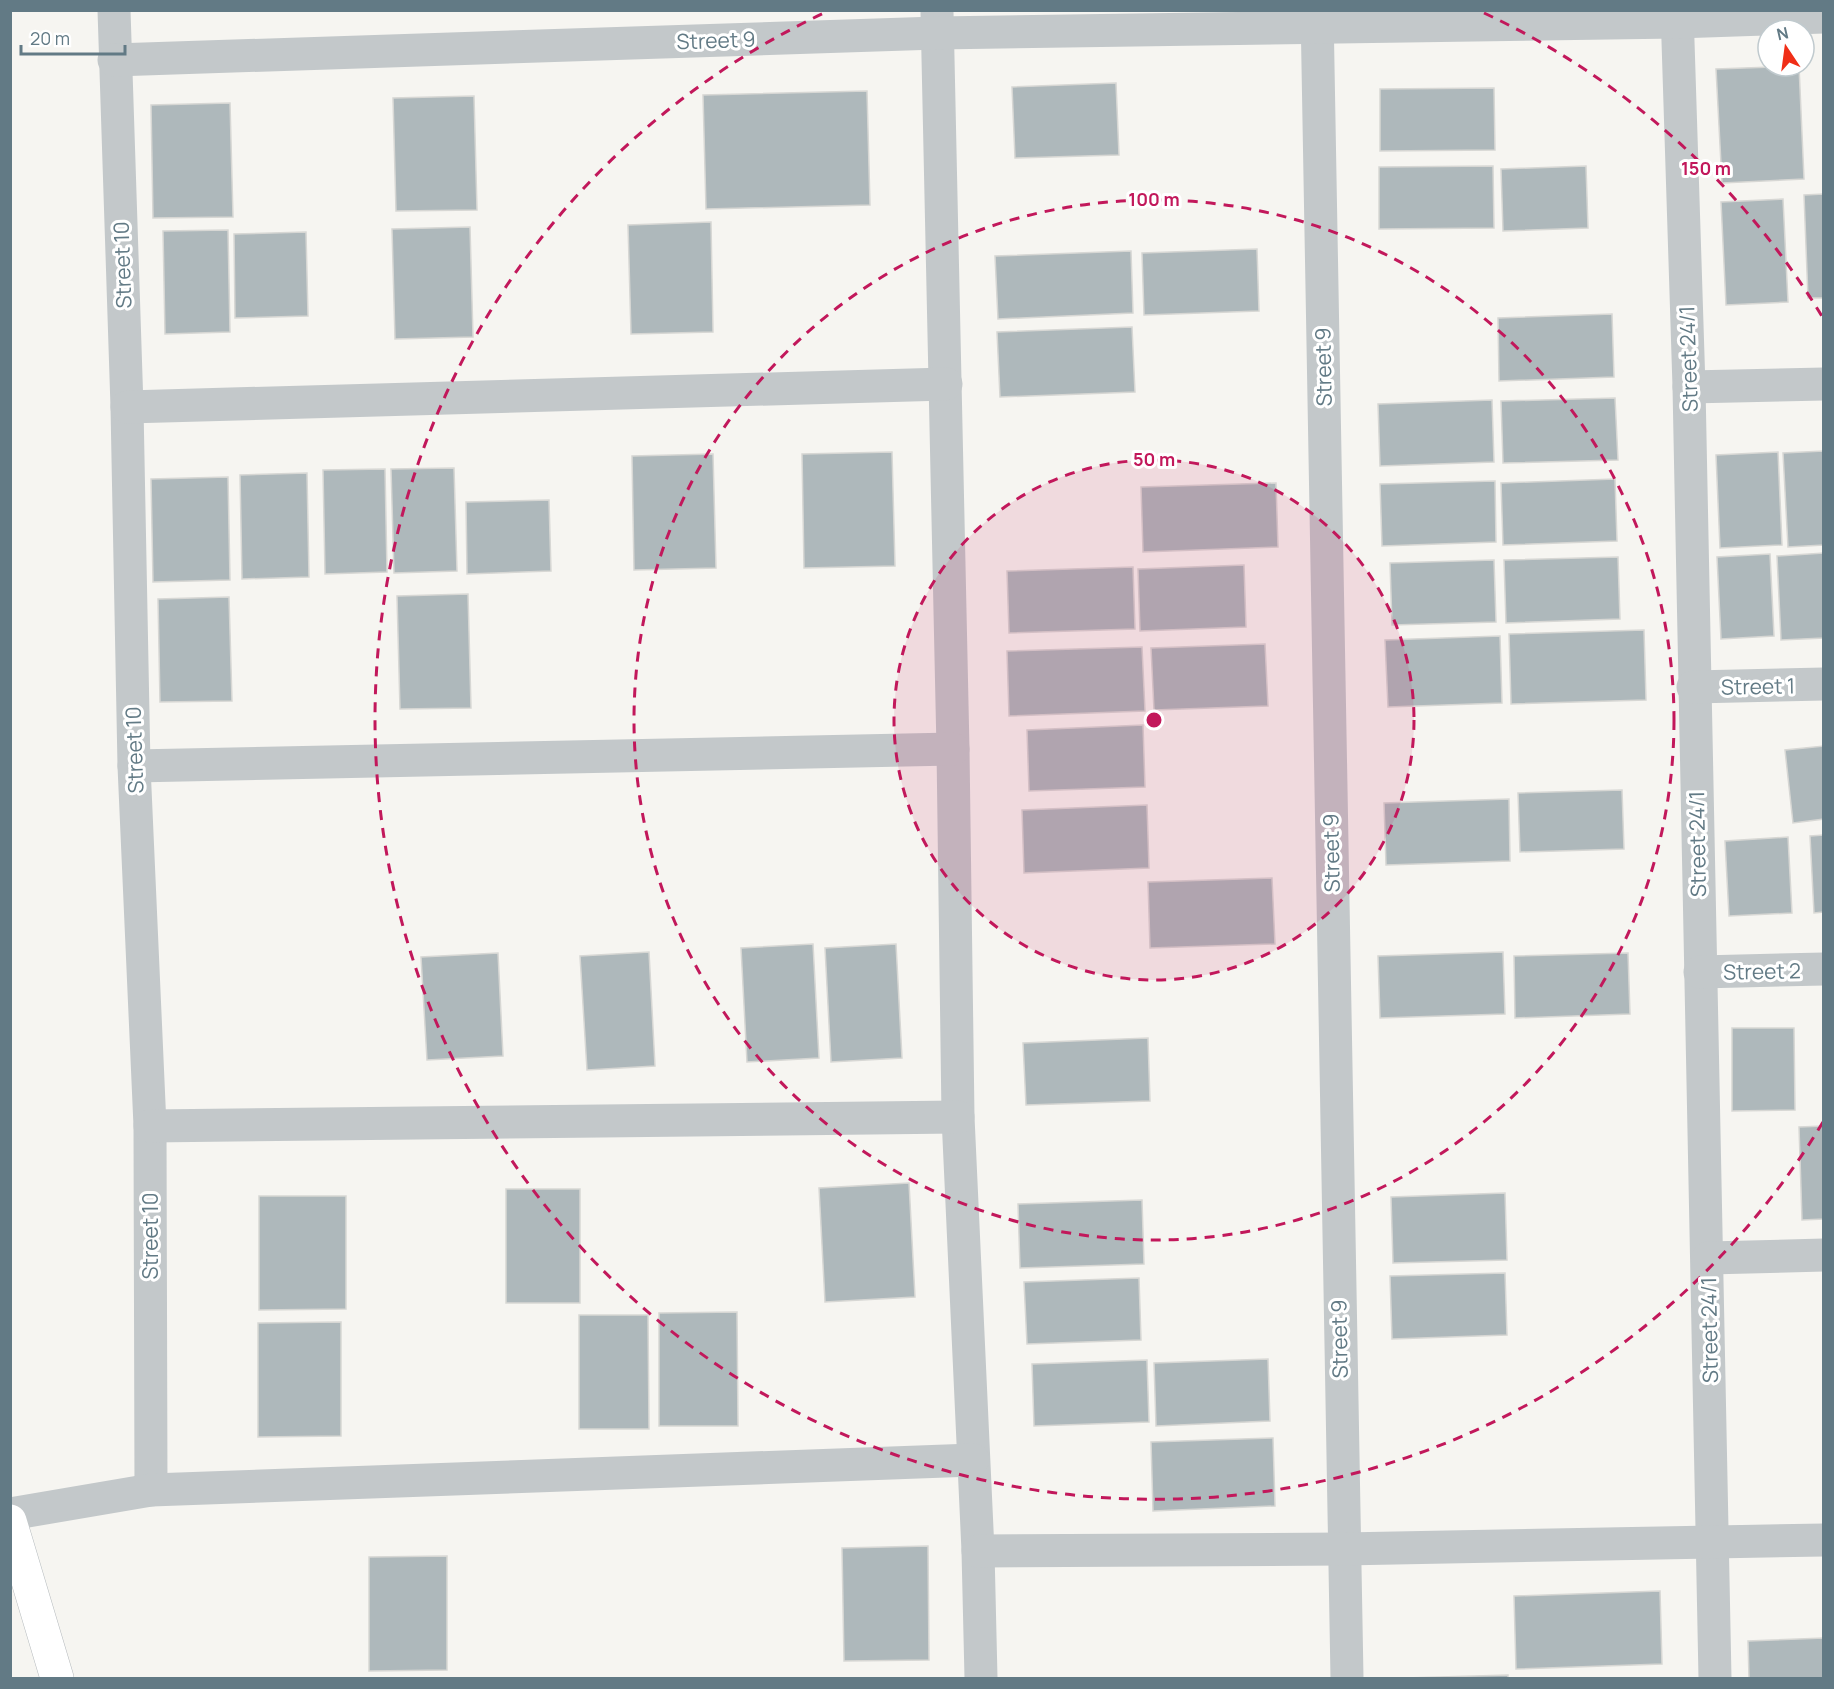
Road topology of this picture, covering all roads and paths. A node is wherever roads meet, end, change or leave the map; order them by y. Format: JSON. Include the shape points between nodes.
{"nodes":[{"id":1,"x":114,"y":10,"type":"edge"},
{"id":2,"x":1677,"y":16,"type":"edge"},
{"id":3,"x":1824,"y":17,"type":"edge"},
{"id":4,"x":1317,"y":19,"type":"edge"},
{"id":5,"x":937,"y":22,"type":"edge"},
{"id":6,"x":114,"y":60,"type":"junction"},
{"id":7,"x":946,"y":384,"type":"junction"},
{"id":8,"x":1824,"y":384,"type":"edge"},
{"id":9,"x":1689,"y":387,"type":"junction"},
{"id":10,"x":127,"y":407,"type":"junction"},
{"id":11,"x":1824,"y":684,"type":"edge"},
{"id":12,"x":1694,"y":687,"type":"junction"},
{"id":13,"x":954,"y":749,"type":"junction"},
{"id":14,"x":134,"y":766,"type":"junction"},
{"id":15,"x":1824,"y":969,"type":"edge"},
{"id":16,"x":1700,"y":972,"type":"junction"},
{"id":17,"x":958,"y":1117,"type":"junction"},
{"id":18,"x":150,"y":1126,"type":"junction"},
{"id":19,"x":1824,"y":1255,"type":"edge"},
{"id":20,"x":1708,"y":1258,"type":"junction"},
{"id":21,"x":973,"y":1460,"type":"junction"},
{"id":22,"x":151,"y":1490,"type":"junction"},
{"id":23,"x":10,"y":1514,"type":"edge"},
{"id":24,"x":10,"y":1521,"type":"edge"},
{"id":25,"x":1824,"y":1540,"type":"edge"},
{"id":26,"x":1713,"y":1543,"type":"junction"},
{"id":27,"x":1342,"y":1549,"type":"junction"},
{"id":28,"x":978,"y":1551,"type":"junction"},
{"id":29,"x":57,"y":1678,"type":"edge"},
{"id":30,"x":981,"y":1678,"type":"edge"},
{"id":31,"x":1347,"y":1678,"type":"edge"},
{"id":32,"x":1715,"y":1678,"type":"edge"}],
"edges":[{"from":1,"to":6,"type":"street","name":"Street 10"},
{"from":2,"to":3,"type":"street","name":"Street 9"},
{"from":2,"to":4,"type":"street","name":"Street 9"},
{"from":2,"to":9,"type":"street","name":"Street 24/1"},
{"from":4,"to":5,"type":"street","name":"Street 9"},
{"from":4,"to":27,"type":"street","name":"Street 9"},
{"from":5,"to":6,"type":"street","name":"Street 9"},
{"from":5,"to":7,"type":"street"},
{"from":6,"to":10,"type":"street","name":"Street 10"},
{"from":7,"to":10,"type":"street"},
{"from":7,"to":13,"type":"street"},
{"from":8,"to":9,"type":"street"},
{"from":9,"to":12,"type":"street","name":"Street 24/1"},
{"from":10,"to":14,"type":"street","name":"Street 10"},
{"from":11,"to":12,"type":"street","name":"Street 1"},
{"from":12,"to":16,"type":"street","name":"Street 24/1"},
{"from":13,"to":14,"type":"street"},
{"from":13,"to":17,"type":"street"},
{"from":14,"to":18,"type":"street","name":"Street 10"},
{"from":15,"to":16,"type":"street","name":"Street 2"},
{"from":16,"to":20,"type":"street","name":"Street 24/1"},
{"from":17,"to":18,"type":"street"},
{"from":17,"to":21,"type":"street"},
{"from":18,"to":22,"type":"street","name":"Street 10"},
{"from":19,"to":20,"type":"street"},
{"from":20,"to":26,"type":"street","name":"Street 24/1"},
{"from":21,"to":22,"type":"street"},
{"from":21,"to":28,"type":"street"},
{"from":22,"to":23,"type":"street"},
{"from":24,"to":29,"type":"main road"},
{"from":25,"to":26,"type":"street"},
{"from":26,"to":27,"type":"street"},
{"from":26,"to":32,"type":"street","name":"Street 24/1"},
{"from":27,"to":28,"type":"street"},
{"from":27,"to":31,"type":"street","name":"Street 9"},
{"from":28,"to":30,"type":"street"}]}
